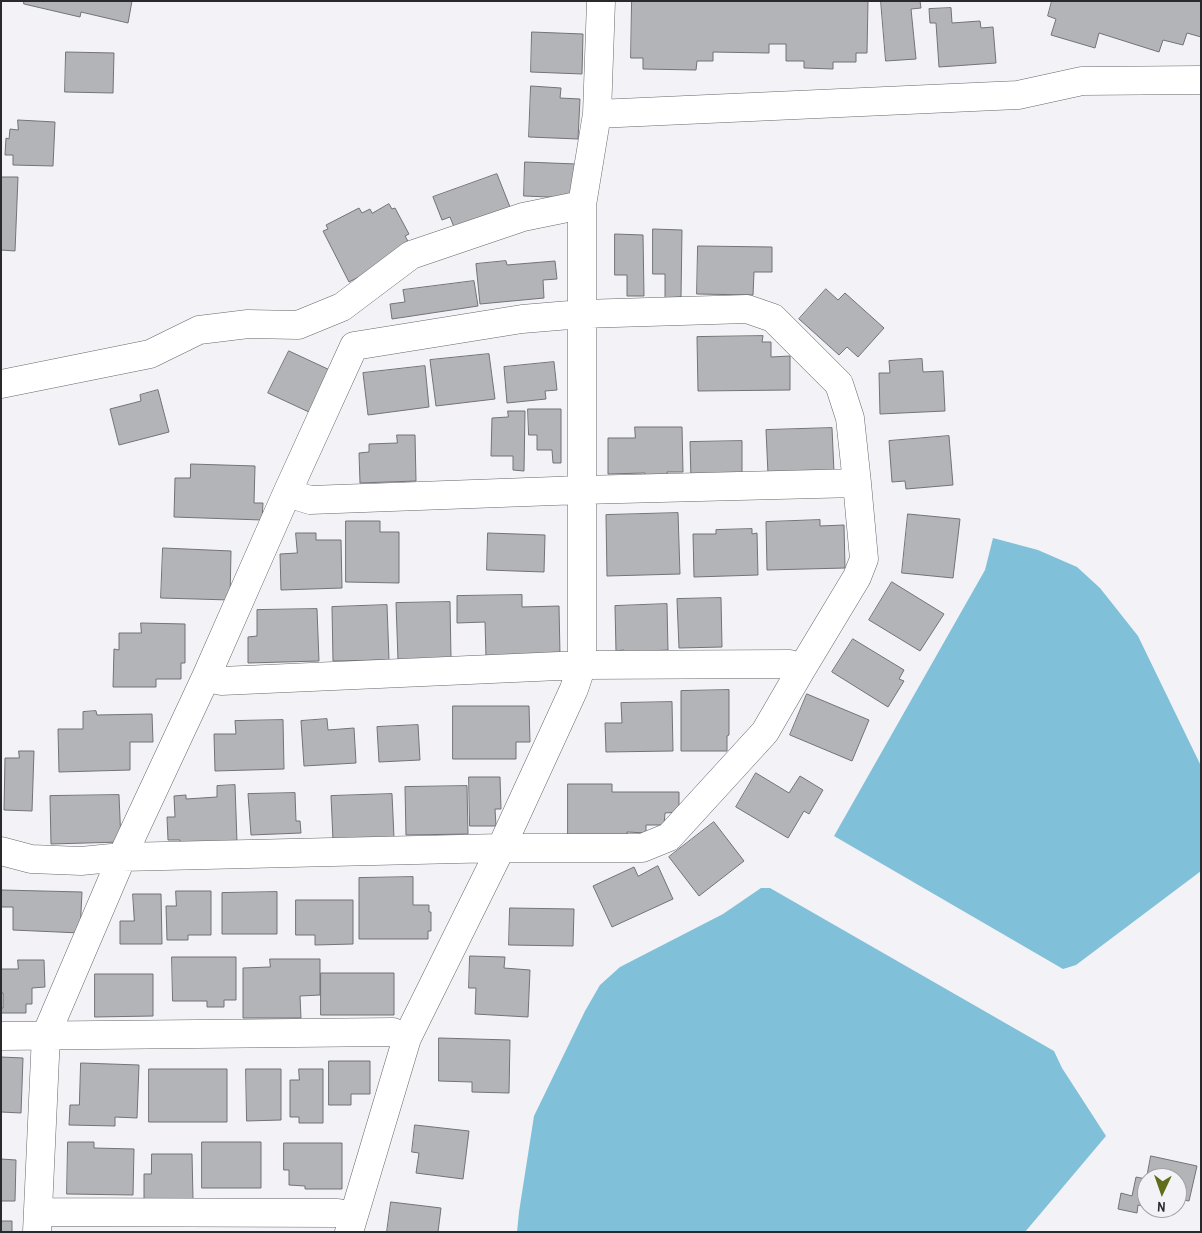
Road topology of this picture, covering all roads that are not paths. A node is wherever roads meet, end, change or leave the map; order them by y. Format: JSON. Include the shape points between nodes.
{"nodes":[{"id":1,"x":601,"y":1,"type":"edge"},
{"id":2,"x":1201,"y":80,"type":"edge"},
{"id":3,"x":597,"y":114,"type":"junction"},
{"id":4,"x":582,"y":205,"type":"junction"},
{"id":5,"x":582,"y":314,"type":"junction"},
{"id":6,"x":1,"y":384,"type":"edge"},
{"id":7,"x":857,"y":483,"type":"junction"},
{"id":8,"x":582,"y":490,"type":"junction"},
{"id":9,"x":287,"y":493,"type":"junction"},
{"id":10,"x":582,"y":665,"type":"junction"},
{"id":11,"x":801,"y":670,"type":"junction"},
{"id":12,"x":206,"y":678,"type":"junction"},
{"id":13,"x":501,"y":848,"type":"junction"},
{"id":14,"x":1,"y":851,"type":"edge"},
{"id":15,"x":122,"y":857,"type":"junction"},
{"id":16,"x":46,"y":1035,"type":"junction"},
{"id":17,"x":1,"y":1036,"type":"edge"},
{"id":18,"x":407,"y":1038,"type":"junction"},
{"id":19,"x":38,"y":1222,"type":"edge"},
{"id":20,"x":351,"y":1224,"type":"edge"}],
"edges":[{"from":1,"to":3,"type":"street"},
{"from":2,"to":3,"type":"street","via":[[1082,81],[1018,96]]},
{"from":3,"to":4,"type":"street"},
{"from":4,"to":5,"type":"street"},
{"from":4,"to":6,"type":"street","via":[[523,217],[411,255],[342,307],[298,326],[248,324],[199,330],[150,354]]},
{"from":5,"to":7,"type":"street","via":[[747,309],[773,318],[839,384],[850,418]]},
{"from":5,"to":8,"type":"street"},
{"from":5,"to":9,"type":"street","via":[[522,319],[354,346]]},
{"from":7,"to":8,"type":"street"},
{"from":7,"to":11,"type":"street","via":[[864,559],[857,577]]},
{"from":8,"to":9,"type":"street","via":[[310,500]]},
{"from":8,"to":10,"type":"street"},
{"from":9,"to":12,"type":"street"},
{"from":10,"to":11,"type":"street","via":[[790,664]]},
{"from":10,"to":12,"type":"street","via":[[221,681]]},
{"from":10,"to":13,"type":"street"},
{"from":11,"to":13,"type":"street","via":[[765,732],[669,837],[642,848]]},
{"from":12,"to":15,"type":"street"},
{"from":13,"to":15,"type":"street"},
{"from":13,"to":18,"type":"street"},
{"from":14,"to":15,"type":"street","via":[[31,859],[81,861]]},
{"from":15,"to":16,"type":"street"},
{"from":16,"to":17,"type":"street"},
{"from":16,"to":18,"type":"street","via":[[393,1032]]},
{"from":16,"to":19,"type":"street"},
{"from":18,"to":20,"type":"street"},
{"from":19,"to":20,"type":"street","via":[[338,1213]]}]}
